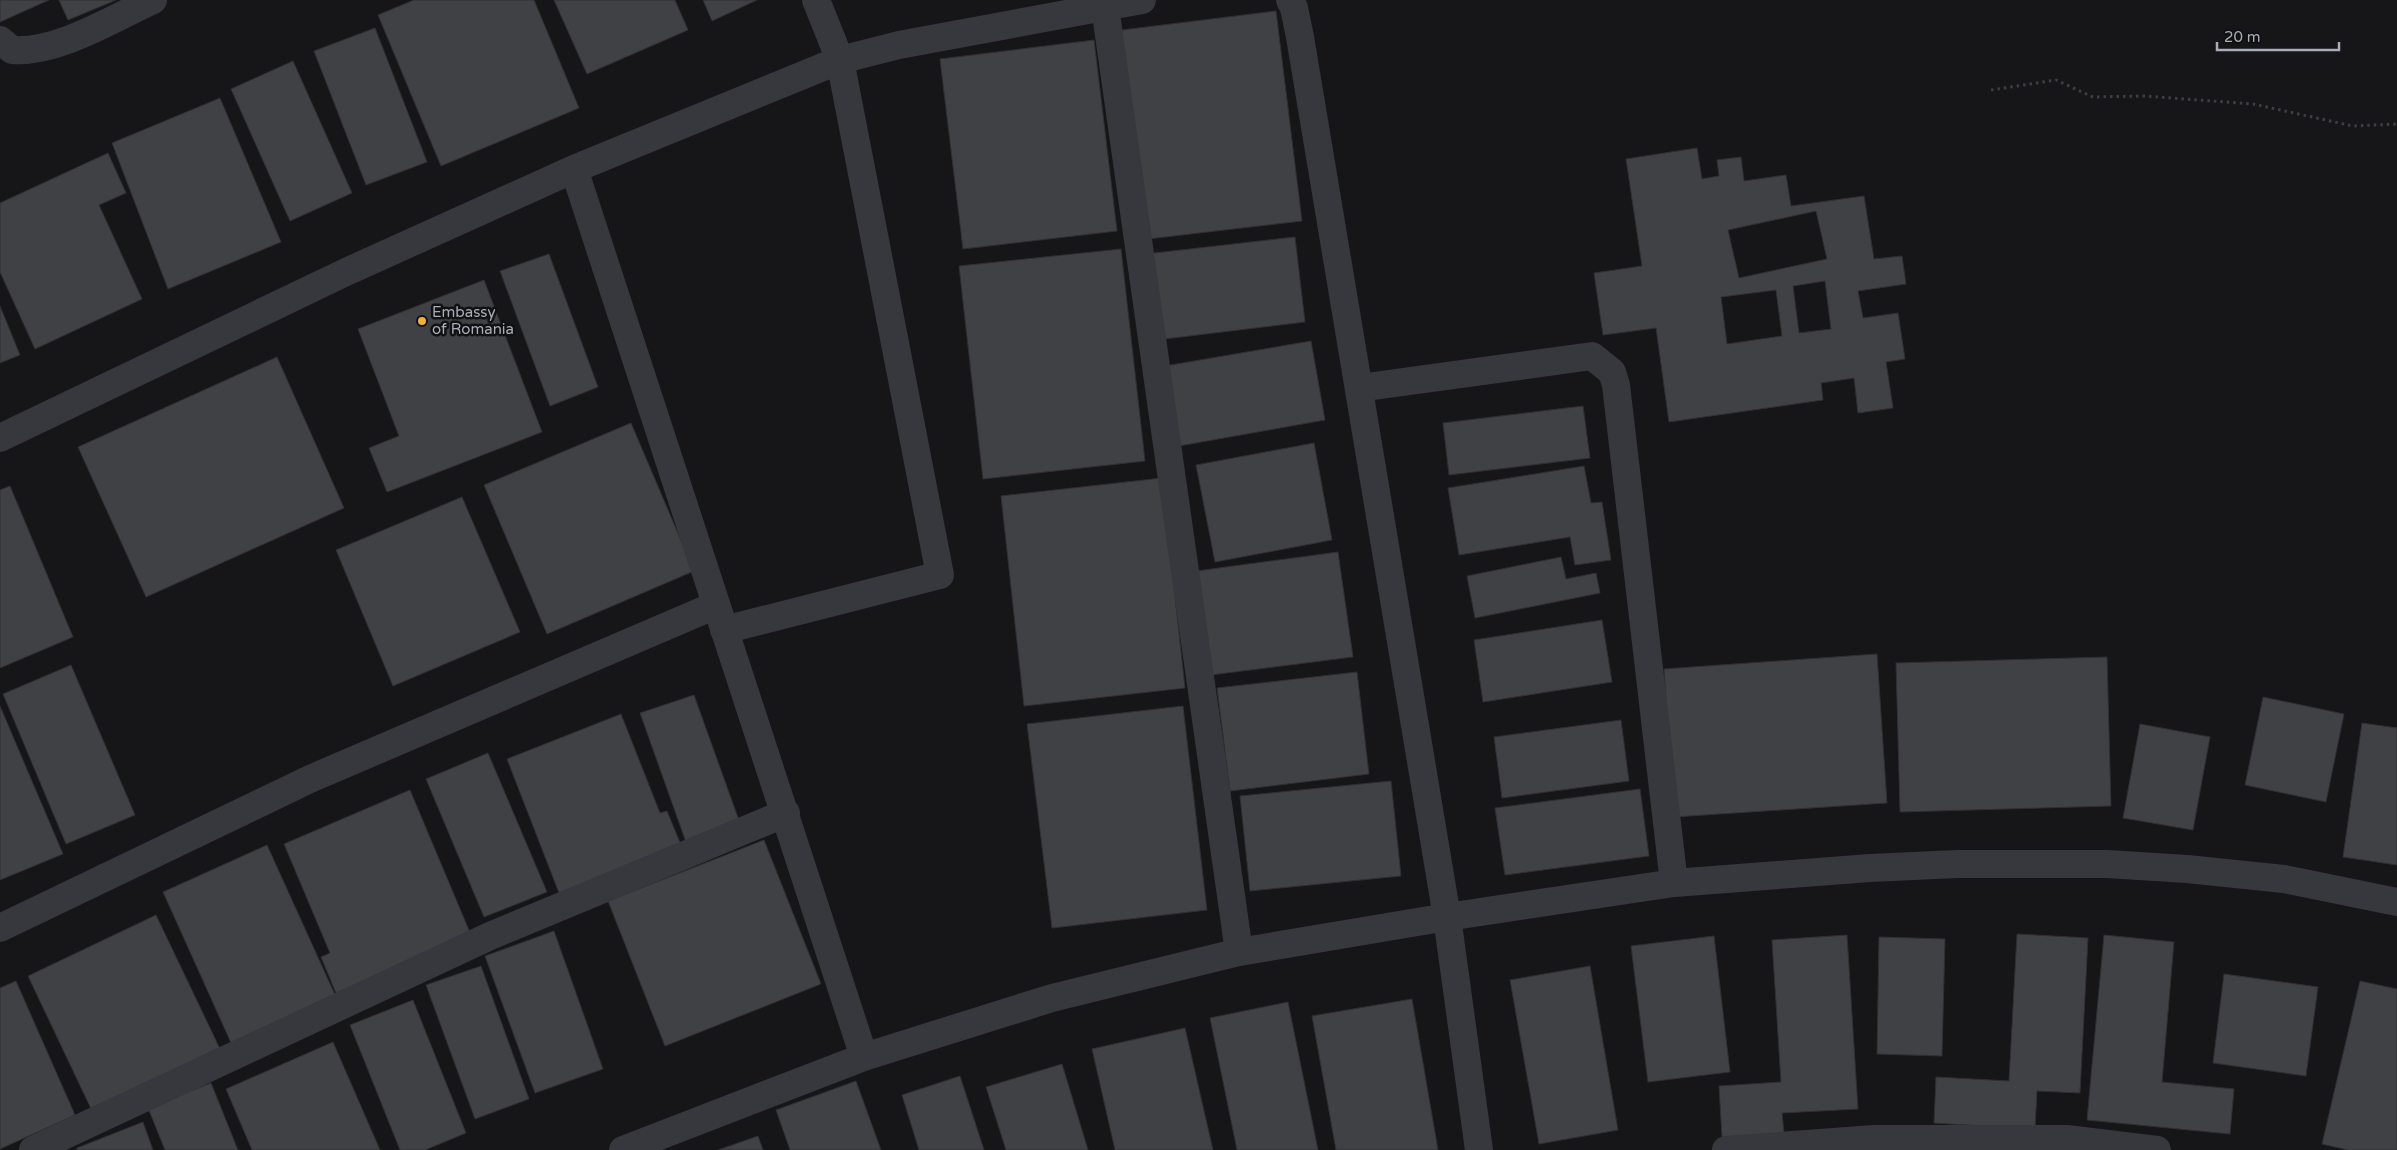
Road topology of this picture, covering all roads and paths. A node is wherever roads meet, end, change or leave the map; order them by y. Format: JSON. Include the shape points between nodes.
{"nodes":[{"id":1,"x":153,"y":0,"type":"edge"},
{"id":2,"x":816,"y":0,"type":"edge"},
{"id":3,"x":1142,"y":0,"type":"edge"},
{"id":4,"x":1290,"y":0,"type":"edge"},
{"id":5,"x":1105,"y":7,"type":"junction"},
{"id":6,"x":0,"y":40,"type":"edge"},
{"id":7,"x":840,"y":60,"type":"junction"},
{"id":8,"x":1992,"y":90,"type":"dead end"},
{"id":9,"x":2397,"y":124,"type":"edge"},
{"id":10,"x":574,"y":169,"type":"junction"},
{"id":11,"x":1359,"y":388,"type":"junction"},
{"id":12,"x":0,"y":438,"type":"edge"},
{"id":13,"x":720,"y":618,"type":"junction"},
{"id":14,"x":786,"y":813,"type":"junction"},
{"id":15,"x":1674,"y":883,"type":"junction"},
{"id":16,"x":2397,"y":902,"type":"edge"},
{"id":17,"x":1447,"y":917,"type":"junction"},
{"id":18,"x":0,"y":928,"type":"edge"},
{"id":19,"x":1239,"y":952,"type":"junction"},
{"id":20,"x":864,"y":1057,"type":"junction"},
{"id":21,"x":33,"y":1150,"type":"edge"},
{"id":22,"x":625,"y":1150,"type":"edge"},
{"id":23,"x":1478,"y":1150,"type":"edge"},
{"id":24,"x":1726,"y":1150,"type":"edge"},
{"id":25,"x":2157,"y":1150,"type":"edge"}],
"edges":[{"from":1,"to":6,"type":"street","via":[[41,48],[12,50]]},
{"from":2,"to":7,"type":"street"},
{"from":3,"to":5,"type":"street"},
{"from":4,"to":11,"type":"street","via":[[1300,37]]},
{"from":5,"to":7,"type":"street","via":[[899,45]]},
{"from":5,"to":19,"type":"street"},
{"from":7,"to":10,"type":"street"},
{"from":7,"to":13,"type":"street","via":[[940,575]]},
{"from":8,"to":9,"type":"path","via":[[2056,80],[2093,97],[2144,96],[2253,104],[2353,126]]},
{"from":10,"to":12,"type":"street","via":[[346,272]]},
{"from":10,"to":13,"type":"street"},
{"from":11,"to":15,"type":"street","via":[[1592,356],[1612,372]]},
{"from":11,"to":17,"type":"street"},
{"from":13,"to":14,"type":"street"},
{"from":13,"to":18,"type":"street","via":[[310,779]]},
{"from":14,"to":20,"type":"street"},
{"from":14,"to":21,"type":"street","via":[[490,936]]},
{"from":15,"to":16,"type":"street","via":[[1957,864],[2107,864],[2284,879]]},
{"from":15,"to":17,"type":"street"},
{"from":17,"to":19,"type":"street"},
{"from":17,"to":23,"type":"street"},
{"from":19,"to":20,"type":"street","via":[[1052,998]]},
{"from":20,"to":22,"type":"street"},
{"from":24,"to":25,"type":"street","via":[[1874,1139],[2067,1139]]}]}
